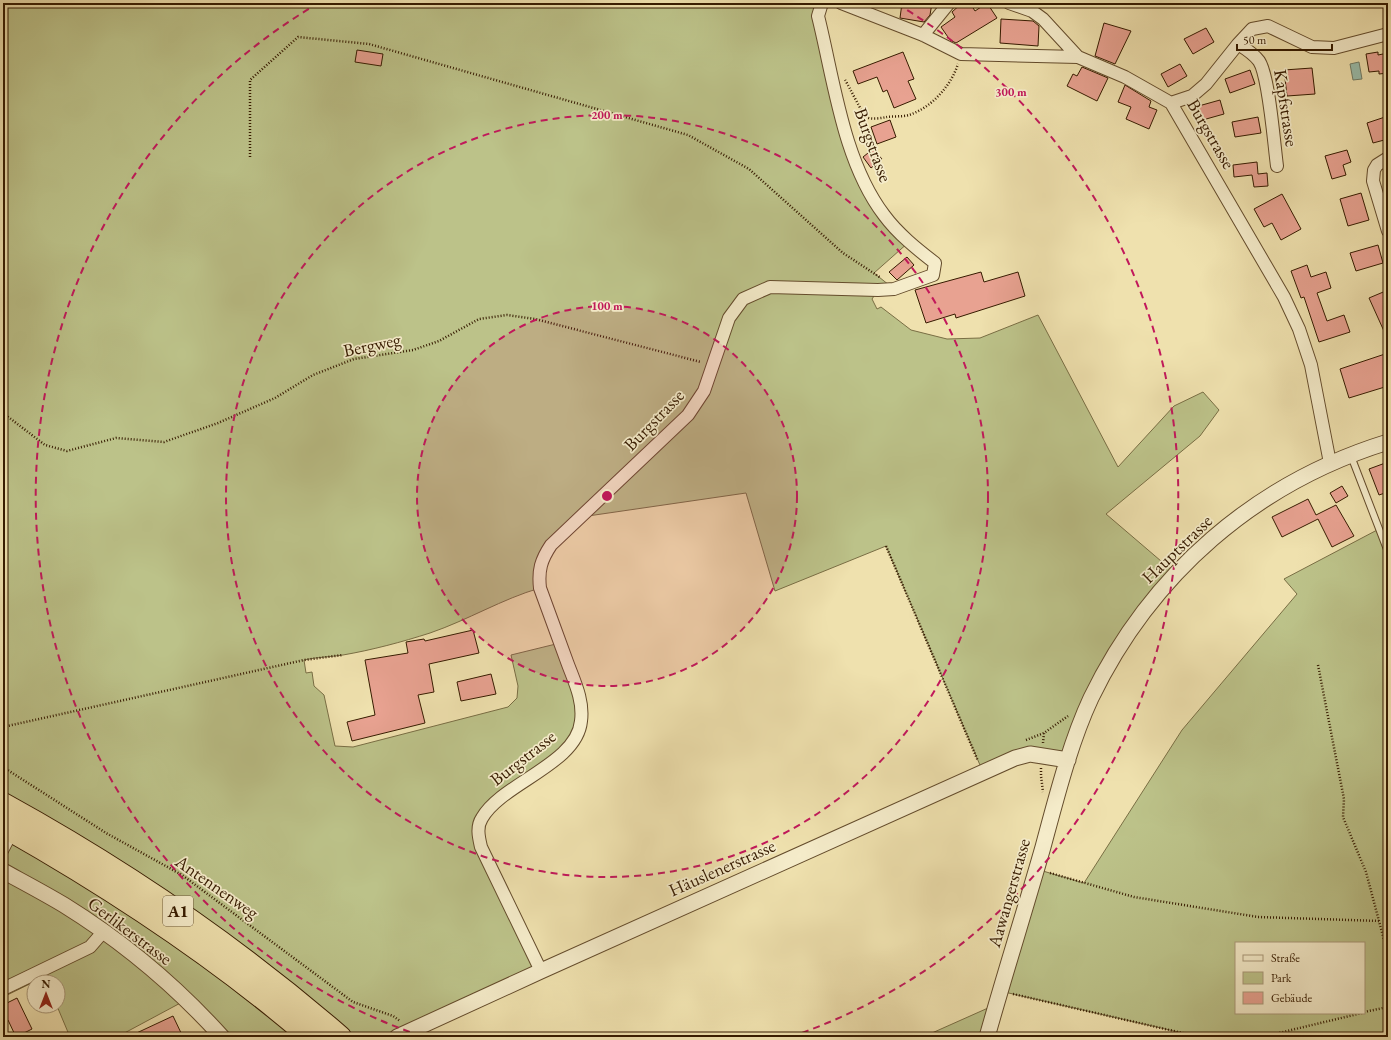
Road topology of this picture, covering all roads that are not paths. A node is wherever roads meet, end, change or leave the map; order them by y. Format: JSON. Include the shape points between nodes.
{"nodes":[{"id":1,"x":822,"y":3,"type":"edge"},
{"id":2,"x":841,"y":3,"type":"edge"},
{"id":3,"x":949,"y":3,"type":"edge"},
{"id":4,"x":1009,"y":3,"type":"edge"},
{"id":5,"x":1388,"y":34,"type":"edge"},
{"id":6,"x":923,"y":35,"type":"junction"},
{"id":7,"x":1238,"y":44,"type":"junction"},
{"id":8,"x":1078,"y":57,"type":"junction"},
{"id":9,"x":1171,"y":103,"type":"junction"},
{"id":10,"x":1388,"y":158,"type":"edge"},
{"id":11,"x":1277,"y":166,"type":"dead end"},
{"id":12,"x":1388,"y":231,"type":"edge"},
{"id":13,"x":1388,"y":442,"type":"edge"},
{"id":14,"x":1350,"y":455,"type":"junction"},
{"id":15,"x":1330,"y":463,"type":"junction"},
{"id":16,"x":1388,"y":552,"type":"edge"},
{"id":17,"x":1068,"y":760,"type":"junction"},
{"id":18,"x":3,"y":804,"type":"edge"},
{"id":19,"x":9,"y":829,"type":"edge"},
{"id":20,"x":3,"y":855,"type":"edge"},
{"id":21,"x":3,"y":871,"type":"edge"},
{"id":22,"x":103,"y":932,"type":"junction"},
{"id":23,"x":541,"y":971,"type":"junction"},
{"id":24,"x":3,"y":989,"type":"edge"},
{"id":25,"x":222,"y":1037,"type":"edge"},
{"id":26,"x":310,"y":1037,"type":"edge"},
{"id":27,"x":340,"y":1037,"type":"edge"},
{"id":28,"x":397,"y":1037,"type":"edge"},
{"id":29,"x":987,"y":1037,"type":"edge"}],
"edges":[{"from":1,"to":23,"type":"street","name":"Burgstrasse","via":[[818,16],[844,126],[865,185],[884,215],[909,242],[935,263],[932,275],[894,289],[770,287],[743,299],[729,318],[704,391],[688,415],[551,545],[542,558],[538,574],[540,588],[580,700],[582,720],[578,735],[566,751],[491,806],[481,819],[478,834],[481,847]]},
{"from":2,"to":6,"type":"street","name":"Burgstrasse"},
{"from":3,"to":6,"type":"street"},
{"from":4,"to":8,"type":"street","via":[[1032,11],[1043,19]]},
{"from":5,"to":7,"type":"street","via":[[1334,48],[1312,47],[1268,26],[1252,29]]},
{"from":6,"to":8,"type":"street","name":"Burgstrasse","via":[[961,54]]},
{"from":7,"to":9,"type":"street","via":[[1206,84],[1192,96]]},
{"from":7,"to":11,"type":"street","name":"Kapfstrasse","via":[[1250,51],[1260,63],[1265,77]]},
{"from":8,"to":9,"type":"street","name":"Burgstrasse","via":[[1125,77]]},
{"from":9,"to":15,"type":"street","name":"Burgstrasse","via":[[1284,297],[1299,329],[1311,365]]},
{"from":10,"to":12,"type":"street","via":[[1377,165],[1373,176]]},
{"from":13,"to":14,"type":"street","name":"Hauptstrasse"},
{"from":14,"to":15,"type":"street","name":"Hauptstrasse"},
{"from":14,"to":16,"type":"lane"},
{"from":15,"to":17,"type":"street","name":"Hauptstrasse","via":[[1285,487],[1238,517],[1175,573],[1144,610],[1114,655],[1090,700]]},
{"from":17,"to":23,"type":"street","name":"Häuslenerstrasse","via":[[1030,754],[1016,758]]},
{"from":17,"to":29,"type":"street","name":"Aawangerstrasse"},
{"from":18,"to":27,"type":"highway","number":"A1","via":[[89,854],[176,910],[260,972]]},
{"from":19,"to":20,"type":"lane"},
{"from":19,"to":26,"type":"highway","number":"A1","via":[[169,929],[242,982]]},
{"from":21,"to":22,"type":"street","name":"Gerlikerstrasse","via":[[65,906]]},
{"from":22,"to":24,"type":"street","via":[[90,948]]},
{"from":22,"to":25,"type":"street","name":"Gerlikerstrasse","via":[[149,966]]},
{"from":23,"to":28,"type":"street","name":"Häuslenerstrasse"}]}
